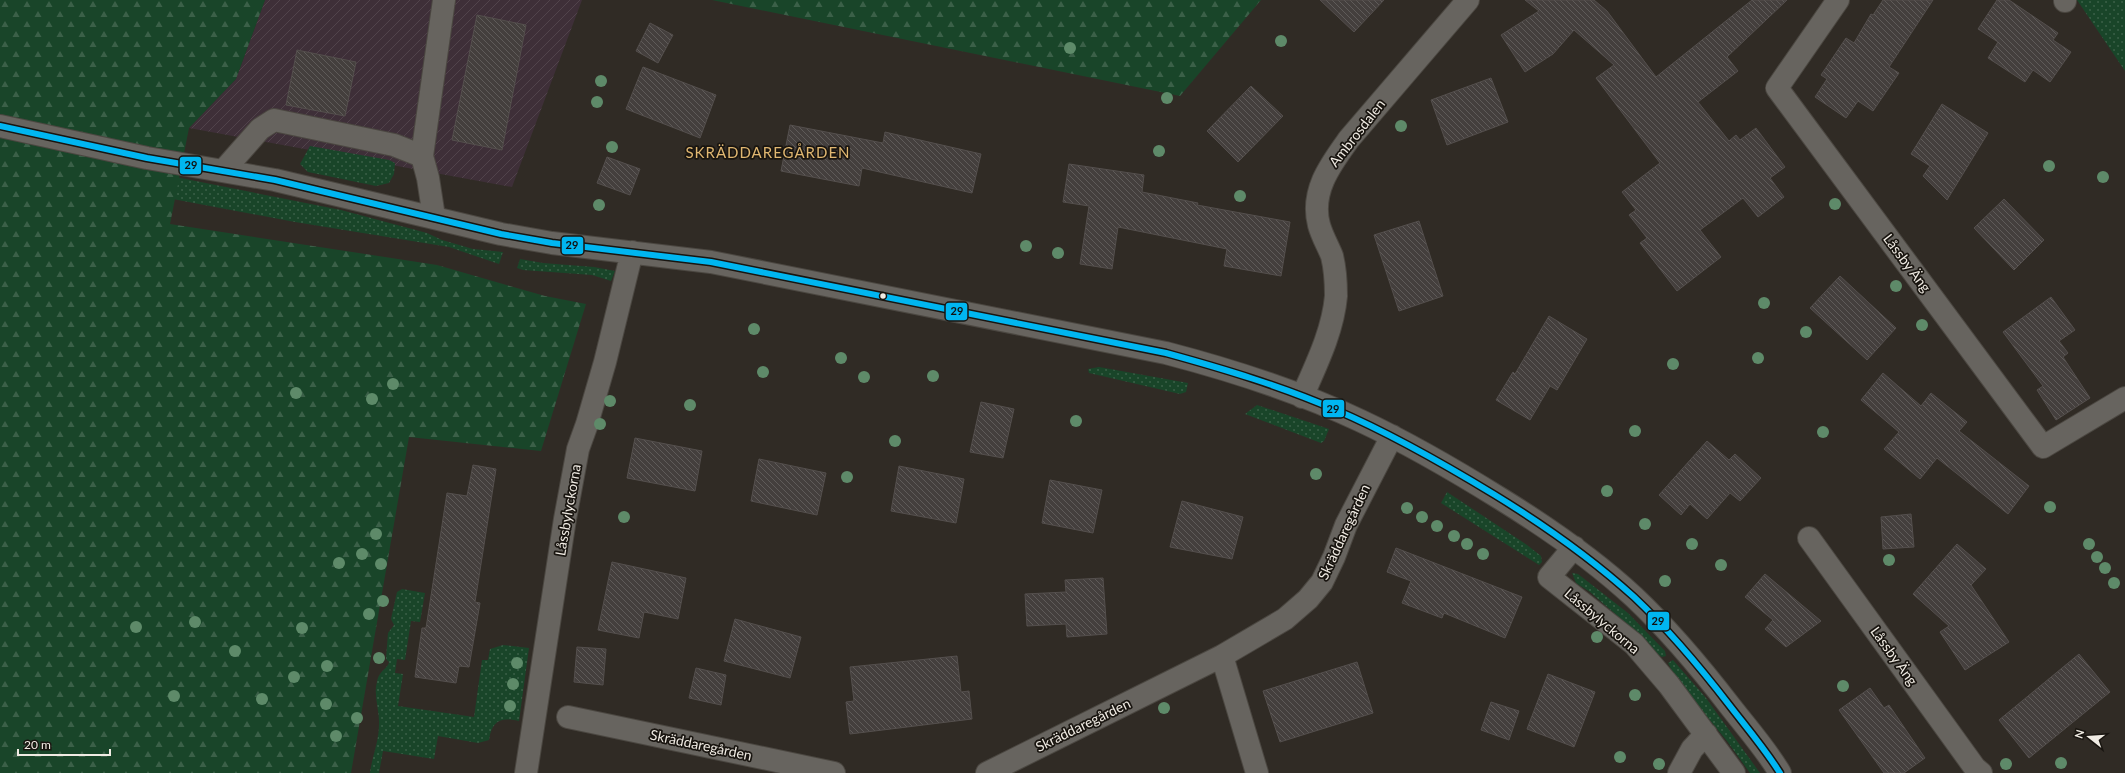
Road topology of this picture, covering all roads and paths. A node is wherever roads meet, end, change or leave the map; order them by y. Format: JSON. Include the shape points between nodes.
{"nodes":[{"id":1,"x":444,"y":0,"type":"edge"},
{"id":2,"x":1838,"y":0,"type":"edge"},
{"id":3,"x":1463,"y":2,"type":"edge"},
{"id":4,"x":0,"y":126,"type":"edge"},
{"id":5,"x":422,"y":156,"type":"junction"},
{"id":6,"x":223,"y":171,"type":"junction"},
{"id":7,"x":434,"y":217,"type":"junction"},
{"id":8,"x":632,"y":252,"type":"junction"},
{"id":9,"x":1302,"y":397,"type":"junction"},
{"id":10,"x":2125,"y":398,"type":"edge"},
{"id":11,"x":1392,"y":436,"type":"junction"},
{"id":12,"x":1809,"y":538,"type":"dead end"},
{"id":13,"x":1574,"y":547,"type":"junction"},
{"id":14,"x":1222,"y":656,"type":"junction"},
{"id":15,"x":568,"y":717,"type":"dead end"},
{"id":16,"x":1706,"y":734,"type":"junction"},
{"id":17,"x":526,"y":773,"type":"edge"},
{"id":18,"x":834,"y":773,"type":"edge"},
{"id":19,"x":987,"y":773,"type":"edge"},
{"id":20,"x":1257,"y":773,"type":"edge"},
{"id":21,"x":1680,"y":773,"type":"edge"},
{"id":22,"x":1734,"y":773,"type":"edge"},
{"id":23,"x":1780,"y":773,"type":"edge"},
{"id":24,"x":1981,"y":773,"type":"edge"}],
"edges":[{"from":1,"to":5,"type":"street"},
{"from":2,"to":10,"type":"street","name":"Låssby Äng","via":[[1777,88],[2043,447]]},
{"from":3,"to":9,"type":"street","name":"Ambrosdalen","via":[[1349,139],[1331,163],[1320,187],[1317,202],[1319,224],[1332,257],[1336,294],[1328,332]]},
{"from":4,"to":6,"type":"street","via":[[147,158]]},
{"from":5,"to":6,"type":"street","via":[[394,145],[274,120],[260,129]]},
{"from":5,"to":7,"type":"street"},
{"from":6,"to":7,"type":"street","via":[[275,180]]},
{"from":7,"to":8,"type":"street","via":[[500,234]]},
{"from":8,"to":9,"type":"street","via":[[711,262],[1166,354],[1216,366]]},
{"from":8,"to":17,"type":"street","name":"Låssbylyckorna","via":[[605,362],[588,424],[578,449]]},
{"from":9,"to":11,"type":"street","via":[[1361,420]]},
{"from":11,"to":13,"type":"street","via":[[1468,478]]},
{"from":11,"to":14,"type":"street","name":"Skräddaregården","via":[[1346,525],[1322,582],[1286,619]]},
{"from":12,"to":24,"type":"street","name":"Låssby Äng"},
{"from":13,"to":16,"type":"street","name":"Låssbylyckorna","via":[[1549,577],[1634,644]]},
{"from":13,"to":23,"type":"street","via":[[1634,597],[1672,636],[1706,675]]},
{"from":14,"to":19,"type":"street","name":"Skräddaregården"},
{"from":14,"to":20,"type":"street"},
{"from":15,"to":18,"type":"street","name":"Skräddaregården"},
{"from":16,"to":21,"type":"street","via":[[1692,749]]},
{"from":16,"to":22,"type":"street","name":"Låssbylyckorna"}]}
